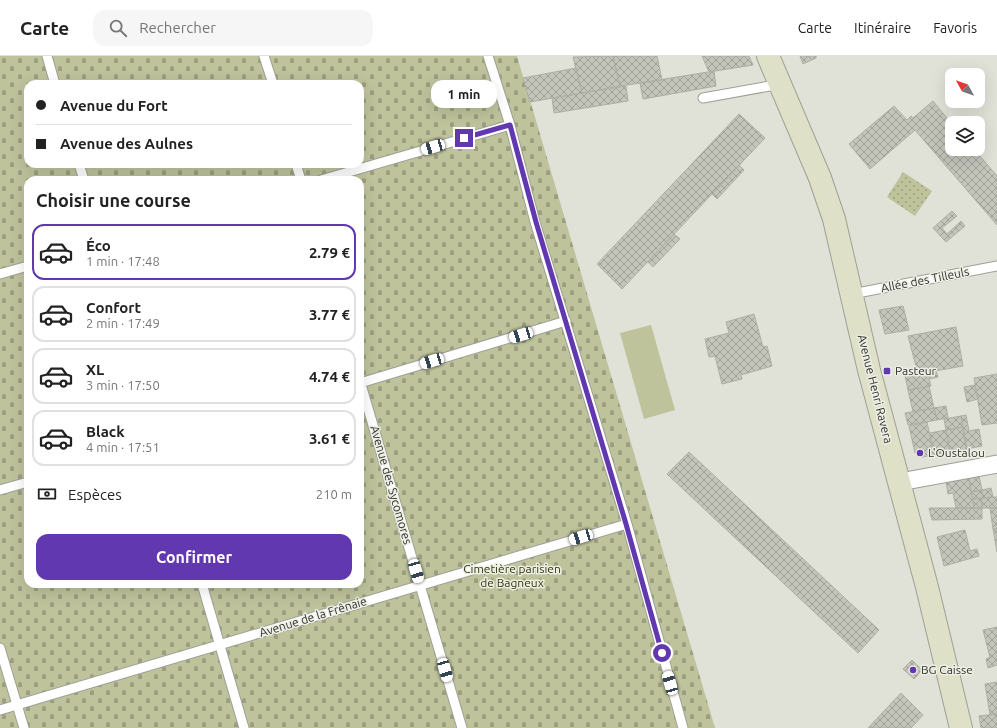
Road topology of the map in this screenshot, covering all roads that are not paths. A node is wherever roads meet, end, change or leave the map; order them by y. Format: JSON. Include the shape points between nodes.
{"nodes":[{"id":1,"x":47,"y":56,"type":"edge"},
{"id":2,"x":264,"y":56,"type":"edge"},
{"id":3,"x":488,"y":56,"type":"edge"},
{"id":4,"x":768,"y":56,"type":"edge"},
{"id":5,"x":54,"y":80,"type":"edge"},
{"id":6,"x":272,"y":80,"type":"edge"},
{"id":7,"x":781,"y":84,"type":"junction"},
{"id":8,"x":704,"y":98,"type":"dead end"},
{"id":9,"x":510,"y":125,"type":"junction"},
{"id":10,"x":363,"y":168,"type":"edge"},
{"id":11,"x":364,"y":168,"type":"edge"},
{"id":12,"x":336,"y":176,"type":"edge"},
{"id":13,"x":997,"y":266,"type":"edge"},
{"id":14,"x":24,"y":267,"type":"edge"},
{"id":15,"x":0,"y":274,"type":"edge"},
{"id":16,"x":852,"y":294,"type":"junction"},
{"id":17,"x":566,"y":321,"type":"junction"},
{"id":18,"x":364,"y":381,"type":"edge"},
{"id":19,"x":364,"y":396,"type":"edge"},
{"id":20,"x":997,"y":464,"type":"edge"},
{"id":21,"x":900,"y":482,"type":"junction"},
{"id":22,"x":24,"y":483,"type":"edge"},
{"id":23,"x":0,"y":490,"type":"edge"},
{"id":24,"x":626,"y":524,"type":"junction"},
{"id":25,"x":420,"y":585,"type":"junction"},
{"id":26,"x":203,"y":588,"type":"edge"},
{"id":27,"x":220,"y":645,"type":"junction"},
{"id":28,"x":0,"y":648,"type":"edge"},
{"id":29,"x":17,"y":705,"type":"junction"},
{"id":30,"x":0,"y":710,"type":"edge"},
{"id":31,"x":959,"y":726,"type":"edge"},
{"id":32,"x":24,"y":728,"type":"edge"},
{"id":33,"x":244,"y":728,"type":"edge"},
{"id":34,"x":462,"y":728,"type":"edge"},
{"id":35,"x":682,"y":728,"type":"edge"}],
"edges":[{"from":1,"to":5,"type":"lane"},
{"from":2,"to":6,"type":"lane"},
{"from":3,"to":9,"type":"lane"},
{"from":4,"to":7,"type":"street","name":"Avenue Henri Ravera"},
{"from":7,"to":8,"type":"lane"},
{"from":7,"to":16,"type":"street","name":"Avenue Henri Ravera","via":[[834,219]]},
{"from":9,"to":11,"type":"lane"},
{"from":9,"to":17,"type":"lane"},
{"from":10,"to":12,"type":"lane"},
{"from":13,"to":16,"type":"lane","name":"Allée des Tilleuls"},
{"from":14,"to":15,"type":"lane"},
{"from":16,"to":21,"type":"street","name":"Avenue Henri Ravera","via":[[869,370]]},
{"from":17,"to":18,"type":"lane"},
{"from":17,"to":24,"type":"lane"},
{"from":19,"to":25,"type":"lane","name":"Avenue des Sycomores"},
{"from":20,"to":21,"type":"street"},
{"from":21,"to":31,"type":"street","name":"Avenue Henri Ravera"},
{"from":22,"to":23,"type":"lane"},
{"from":24,"to":25,"type":"lane","name":"Avenue de la Frênaie"},
{"from":24,"to":35,"type":"lane"},
{"from":25,"to":27,"type":"lane","name":"Avenue de la Frênaie"},
{"from":25,"to":34,"type":"lane","name":"Avenue des Sycomores"},
{"from":26,"to":27,"type":"lane"},
{"from":27,"to":29,"type":"lane","name":"Avenue de la Frênaie"},
{"from":27,"to":33,"type":"lane"},
{"from":28,"to":29,"type":"lane"},
{"from":29,"to":30,"type":"lane","name":"Avenue de la Frênaie"},
{"from":29,"to":32,"type":"lane"}]}
